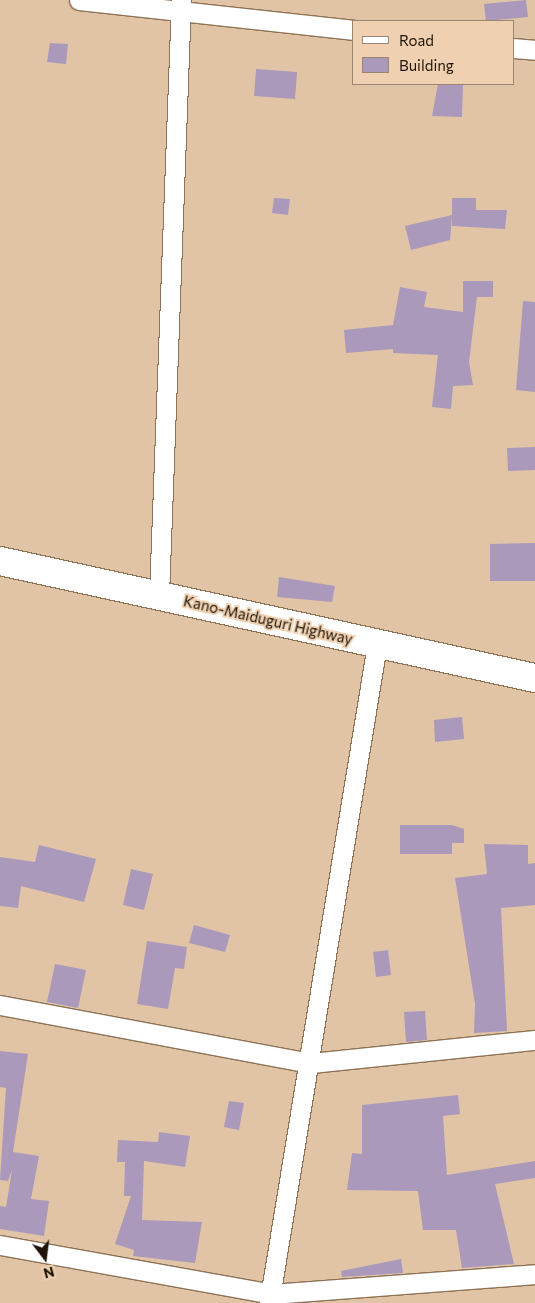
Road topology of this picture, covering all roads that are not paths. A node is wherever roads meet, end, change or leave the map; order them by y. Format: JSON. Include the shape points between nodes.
{"nodes":[{"id":1,"x":79,"y":0,"type":"edge"},
{"id":2,"x":181,"y":5,"type":"edge"},
{"id":3,"x":352,"y":30,"type":"edge"},
{"id":4,"x":515,"y":48,"type":"edge"},
{"id":5,"x":535,"y":50,"type":"edge"},
{"id":6,"x":0,"y":562,"type":"edge"},
{"id":7,"x":159,"y":595,"type":"junction"},
{"id":8,"x":378,"y":644,"type":"junction"},
{"id":9,"x":535,"y":678,"type":"edge"},
{"id":10,"x":0,"y":1006,"type":"edge"},
{"id":11,"x":535,"y":1040,"type":"edge"},
{"id":12,"x":311,"y":1063,"type":"junction"},
{"id":13,"x":0,"y":1245,"type":"edge"},
{"id":14,"x":535,"y":1274,"type":"edge"},
{"id":15,"x":270,"y":1298,"type":"edge"}],
"edges":[{"from":1,"to":2,"type":"street"},
{"from":2,"to":3,"type":"street"},
{"from":2,"to":7,"type":"street"},
{"from":4,"to":5,"type":"street"},
{"from":6,"to":7,"type":"highway","name":"Kano-Maiduguri Highway"},
{"from":7,"to":8,"type":"highway","name":"Kano-Maiduguri Highway"},
{"from":8,"to":9,"type":"highway","name":"Kano-Maiduguri Highway"},
{"from":8,"to":12,"type":"street"},
{"from":10,"to":12,"type":"street"},
{"from":11,"to":12,"type":"street"},
{"from":12,"to":15,"type":"street"},
{"from":13,"to":15,"type":"street"},
{"from":14,"to":15,"type":"street"}]}
